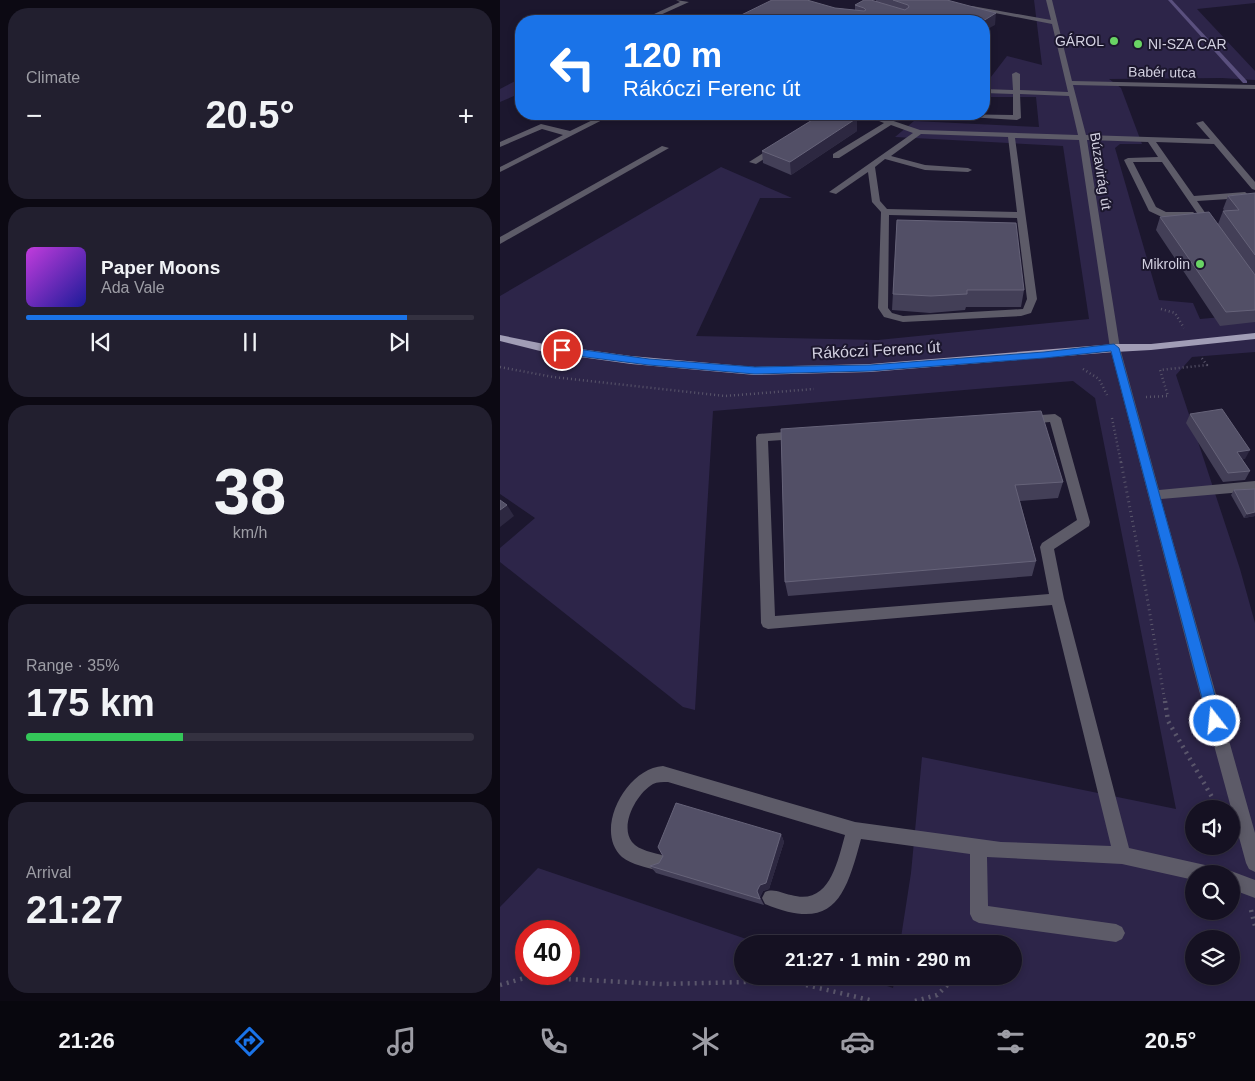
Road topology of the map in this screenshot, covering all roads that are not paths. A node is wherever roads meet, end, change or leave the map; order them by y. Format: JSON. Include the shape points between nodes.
{"nodes":[{"id":1,"x":679,"y":0,"type":"edge"},
{"id":2,"x":1049,"y":0,"type":"edge"},
{"id":3,"x":1001,"y":4,"type":"dead end"},
{"id":4,"x":960,"y":6,"type":"edge"},
{"id":5,"x":998,"y":13,"type":"junction"},
{"id":6,"x":656,"y":15,"type":"edge"},
{"id":7,"x":1055,"y":22,"type":"junction"},
{"id":8,"x":1016,"y":74,"type":"dead end"},
{"id":9,"x":1069,"y":83,"type":"junction"},
{"id":10,"x":1255,"y":87,"type":"edge"},
{"id":11,"x":990,"y":91,"type":"edge"},
{"id":12,"x":1016,"y":92,"type":"junction"},
{"id":13,"x":1072,"y":94,"type":"junction"},
{"id":14,"x":990,"y":116,"type":"edge"},
{"id":15,"x":598,"y":120,"type":"edge"},
{"id":16,"x":884,"y":120,"type":"edge"},
{"id":17,"x":890,"y":122,"type":"junction"},
{"id":18,"x":1200,"y":123,"type":"dead end"},
{"id":19,"x":919,"y":132,"type":"junction"},
{"id":20,"x":570,"y":134,"type":"junction"},
{"id":21,"x":1012,"y":134,"type":"junction"},
{"id":22,"x":1082,"y":136,"type":"junction"},
{"id":23,"x":1150,"y":139,"type":"junction"},
{"id":24,"x":1215,"y":142,"type":"junction"},
{"id":25,"x":786,"y":143,"type":"edge"},
{"id":26,"x":500,"y":145,"type":"edge"},
{"id":27,"x":665,"y":148,"type":"dead end"},
{"id":28,"x":836,"y":156,"type":"dead end"},
{"id":29,"x":884,"y":156,"type":"junction"},
{"id":30,"x":1164,"y":159,"type":"junction"},
{"id":31,"x":753,"y":162,"type":"dead end"},
{"id":32,"x":871,"y":167,"type":"junction"},
{"id":33,"x":500,"y":170,"type":"edge"},
{"id":34,"x":968,"y":170,"type":"dead end"},
{"id":35,"x":1255,"y":187,"type":"edge"},
{"id":36,"x":833,"y":192,"type":"dead end"},
{"id":37,"x":1255,"y":194,"type":"edge"},
{"id":38,"x":1192,"y":199,"type":"junction"},
{"id":39,"x":884,"y":212,"type":"junction"},
{"id":40,"x":1022,"y":215,"type":"junction"},
{"id":41,"x":1203,"y":216,"type":"junction"},
{"id":42,"x":1217,"y":236,"type":"edge"},
{"id":43,"x":500,"y":241,"type":"edge"},
{"id":44,"x":1255,"y":336,"type":"edge"},
{"id":45,"x":500,"y":338,"type":"edge"},
{"id":46,"x":1114,"y":348,"type":"junction"},
{"id":47,"x":1016,"y":421,"type":"edge"},
{"id":48,"x":811,"y":434,"type":"edge"},
{"id":49,"x":1255,"y":486,"type":"edge"},
{"id":50,"x":1154,"y":495,"type":"junction"},
{"id":51,"x":1057,"y":600,"type":"junction"},
{"id":52,"x":855,"y":830,"type":"junction"},
{"id":53,"x":978,"y":847,"type":"junction"},
{"id":54,"x":1122,"y":855,"type":"junction"},
{"id":55,"x":658,"y":862,"type":"edge"},
{"id":56,"x":1255,"y":863,"type":"edge"},
{"id":57,"x":1185,"y":869,"type":"edge"},
{"id":58,"x":1240,"y":883,"type":"edge"},
{"id":59,"x":1255,"y":889,"type":"edge"},
{"id":60,"x":770,"y":898,"type":"dead end"},
{"id":61,"x":1116,"y":933,"type":"dead end"}],
"edges":[{"from":1,"to":6,"type":"street","via":[[686,2]]},
{"from":2,"to":7,"type":"street","name":"Búzavirág út"},
{"from":3,"to":5,"type":"street"},
{"from":4,"to":5,"type":"street"},
{"from":5,"to":7,"type":"street"},
{"from":7,"to":9,"type":"street","name":"Búzavirág út"},
{"from":8,"to":12,"type":"street"},
{"from":9,"to":10,"type":"street","name":"Babér utca"},
{"from":9,"to":13,"type":"street","name":"Búzavirág út"},
{"from":11,"to":12,"type":"street"},
{"from":12,"to":13,"type":"street"},
{"from":12,"to":14,"type":"street","via":[[1017,118]]},
{"from":13,"to":22,"type":"street","name":"Búzavirág út"},
{"from":15,"to":20,"type":"street"},
{"from":16,"to":17,"type":"street"},
{"from":17,"to":19,"type":"street"},
{"from":17,"to":28,"type":"street"},
{"from":18,"to":24,"type":"street"},
{"from":19,"to":21,"type":"street"},
{"from":19,"to":29,"type":"street"},
{"from":20,"to":26,"type":"street","via":[[541,126]]},
{"from":20,"to":33,"type":"street"},
{"from":21,"to":22,"type":"street"},
{"from":21,"to":40,"type":"street"},
{"from":22,"to":23,"type":"street"},
{"from":22,"to":46,"type":"street","name":"Búzavirág út"},
{"from":23,"to":24,"type":"street"},
{"from":23,"to":30,"type":"street"},
{"from":24,"to":35,"type":"street"},
{"from":25,"to":31,"type":"street"},
{"from":27,"to":43,"type":"street"},
{"from":29,"to":32,"type":"street"},
{"from":29,"to":34,"type":"street","via":[[908,166]]},
{"from":30,"to":38,"type":"street"},
{"from":30,"to":41,"type":"street","via":[[1128,160],[1152,209],[1164,215]]},
{"from":32,"to":36,"type":"street"},
{"from":32,"to":39,"type":"street","via":[[876,202]]},
{"from":37,"to":38,"type":"street"},
{"from":38,"to":41,"type":"street"},
{"from":39,"to":40,"type":"street"},
{"from":39,"to":40,"type":"street","via":[[882,308],[888,315],[903,319],[1021,313],[1027,310],[1032,299]]},
{"from":41,"to":42,"type":"street"},
{"from":44,"to":46,"type":"main road","name":"Rákóczi Ferenc út"},
{"from":45,"to":46,"type":"main road","name":"Rákóczi Ferenc út","via":[[622,359],[755,371],[870,368]]},
{"from":46,"to":50,"type":"street","name":"Búzavirág út"},
{"from":47,"to":51,"type":"street","via":[[1056,418],[1084,522],[1047,547]]},
{"from":48,"to":51,"type":"street","via":[[762,437],[768,623]]},
{"from":49,"to":50,"type":"street"},
{"from":50,"to":56,"type":"street","name":"Búzavirág út"},
{"from":51,"to":54,"type":"street"},
{"from":52,"to":53,"type":"street"},
{"from":52,"to":55,"type":"street","via":[[659,774],[640,785],[625,806],[619,831],[627,850]]},
{"from":52,"to":60,"type":"street","via":[[846,861],[832,893],[824,901],[804,907]]},
{"from":53,"to":54,"type":"street"},
{"from":53,"to":61,"type":"street","via":[[979,914]]},
{"from":54,"to":57,"type":"street"},
{"from":58,"to":59,"type":"street"}]}
